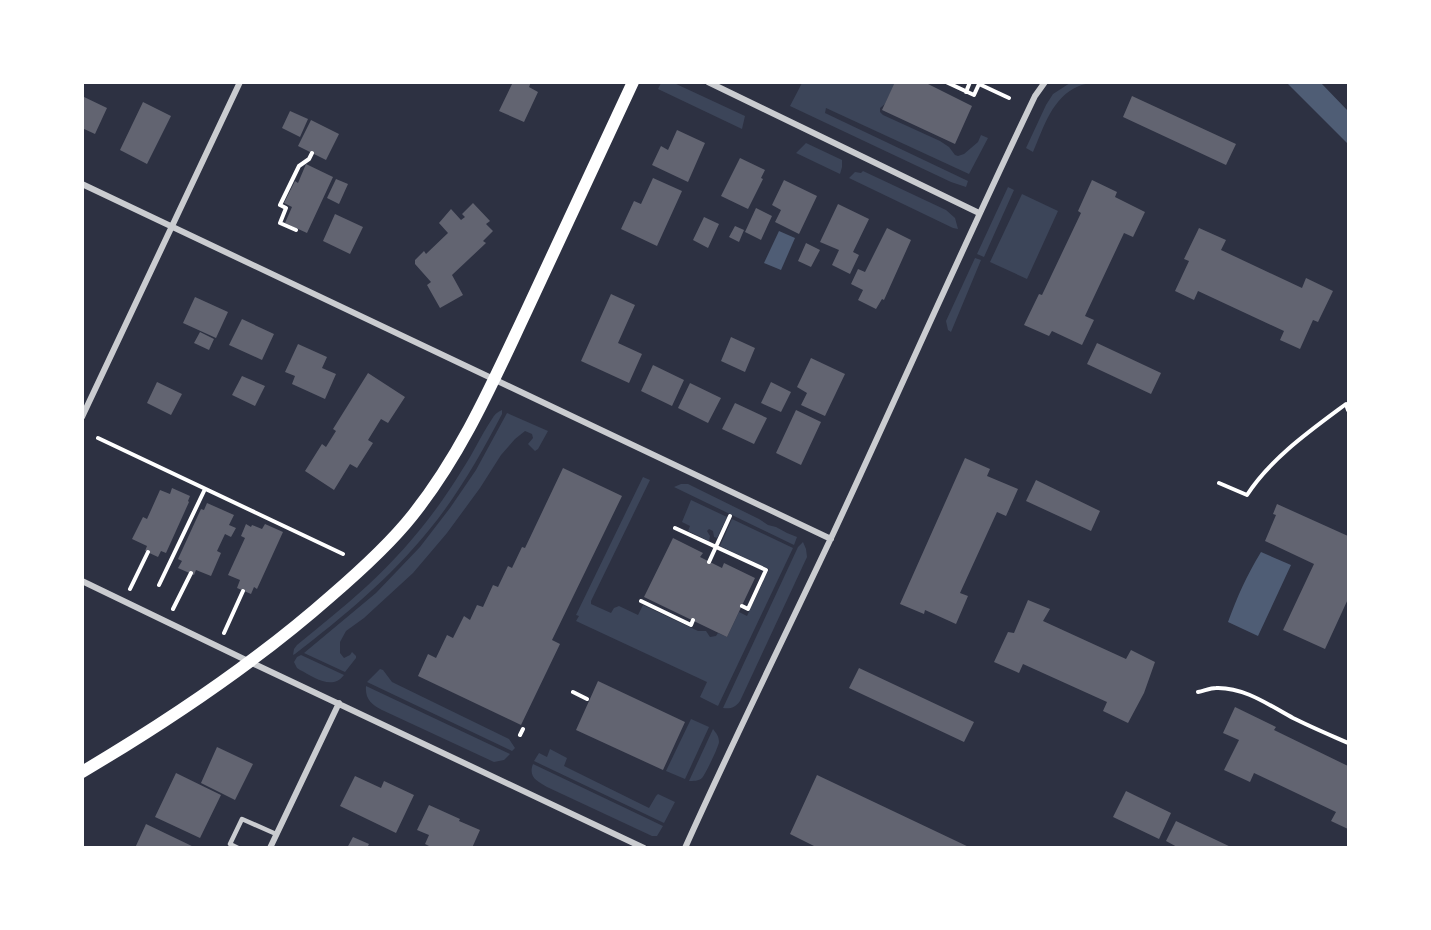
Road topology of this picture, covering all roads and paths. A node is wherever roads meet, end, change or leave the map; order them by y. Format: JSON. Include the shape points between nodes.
{"nodes":[{"id":1,"x":240,"y":82,"type":"edge"},
{"id":2,"x":633,"y":82,"type":"edge"},
{"id":3,"x":708,"y":82,"type":"edge"},
{"id":4,"x":946,"y":82,"type":"edge"},
{"id":5,"x":970,"y":82,"type":"edge"},
{"id":6,"x":1045,"y":82,"type":"edge"},
{"id":7,"x":966,"y":92,"type":"junction"},
{"id":8,"x":1010,"y":98,"type":"dead end"},
{"id":9,"x":312,"y":153,"type":"dead end"},
{"id":10,"x":82,"y":184,"type":"edge"},
{"id":11,"x":979,"y":213,"type":"junction"},
{"id":12,"x":172,"y":226,"type":"junction"},
{"id":13,"x":296,"y":230,"type":"dead end"},
{"id":14,"x":494,"y":379,"type":"junction"},
{"id":15,"x":1347,"y":403,"type":"edge"},
{"id":16,"x":1348,"y":410,"type":"edge"},
{"id":17,"x":82,"y":417,"type":"edge"},
{"id":18,"x":98,"y":438,"type":"dead end"},
{"id":19,"x":1220,"y":483,"type":"dead end"},
{"id":20,"x":205,"y":488,"type":"junction"},
{"id":21,"x":730,"y":516,"type":"dead end"},
{"id":22,"x":675,"y":528,"type":"dead end"},
{"id":23,"x":831,"y":539,"type":"junction"},
{"id":24,"x":716,"y":547,"type":"junction"},
{"id":25,"x":148,"y":552,"type":"dead end"},
{"id":26,"x":343,"y":554,"type":"dead end"},
{"id":27,"x":709,"y":562,"type":"dead end"},
{"id":28,"x":191,"y":573,"type":"dead end"},
{"id":29,"x":82,"y":581,"type":"edge"},
{"id":30,"x":159,"y":585,"type":"dead end"},
{"id":31,"x":130,"y":589,"type":"dead end"},
{"id":32,"x":243,"y":591,"type":"dead end"},
{"id":33,"x":641,"y":601,"type":"dead end"},
{"id":34,"x":742,"y":606,"type":"dead end"},
{"id":35,"x":173,"y":609,"type":"dead end"},
{"id":36,"x":693,"y":621,"type":"dead end"},
{"id":37,"x":224,"y":633,"type":"dead end"},
{"id":38,"x":250,"y":662,"type":"junction"},
{"id":39,"x":573,"y":692,"type":"dead end"},
{"id":40,"x":1198,"y":692,"type":"dead end"},
{"id":41,"x":587,"y":699,"type":"dead end"},
{"id":42,"x":339,"y":703,"type":"junction"},
{"id":43,"x":523,"y":729,"type":"dead end"},
{"id":44,"x":520,"y":735,"type":"dead end"},
{"id":45,"x":1348,"y":743,"type":"edge"},
{"id":46,"x":82,"y":772,"type":"edge"},
{"id":47,"x":276,"y":834,"type":"junction"},
{"id":48,"x":238,"y":848,"type":"edge"},
{"id":49,"x":270,"y":848,"type":"edge"},
{"id":50,"x":644,"y":848,"type":"edge"},
{"id":51,"x":685,"y":848,"type":"edge"}],
"edges":[{"from":1,"to":12,"type":"street"},
{"from":2,"to":14,"type":"main road"},
{"from":3,"to":11,"type":"street"},
{"from":4,"to":7,"type":"path"},
{"from":5,"to":7,"type":"path"},
{"from":6,"to":11,"type":"street"},
{"from":7,"to":8,"type":"path","via":[[974,95],[979,84]]},
{"from":9,"to":13,"type":"path","via":[[299,166],[280,205],[286,208],[280,223]]},
{"from":10,"to":12,"type":"street"},
{"from":11,"to":23,"type":"street"},
{"from":12,"to":14,"type":"street"},
{"from":12,"to":17,"type":"street"},
{"from":14,"to":23,"type":"street"},
{"from":14,"to":38,"type":"main road","via":[[448,466],[404,526],[309,616]]},
{"from":15,"to":16,"type":"path"},
{"from":15,"to":19,"type":"path","via":[[1271,465],[1247,495]]},
{"from":18,"to":20,"type":"path"},
{"from":20,"to":26,"type":"path"},
{"from":20,"to":30,"type":"path"},
{"from":21,"to":24,"type":"path"},
{"from":22,"to":24,"type":"path"},
{"from":23,"to":51,"type":"street"},
{"from":24,"to":27,"type":"path"},
{"from":24,"to":34,"type":"path","via":[[766,570],[748,609]]},
{"from":25,"to":31,"type":"path"},
{"from":28,"to":35,"type":"path"},
{"from":29,"to":38,"type":"street"},
{"from":32,"to":37,"type":"path"},
{"from":33,"to":36,"type":"path","via":[[691,625]]},
{"from":38,"to":42,"type":"street"},
{"from":38,"to":46,"type":"main road"},
{"from":39,"to":41,"type":"path"},
{"from":40,"to":45,"type":"path","via":[[1214,688],[1245,693]]},
{"from":42,"to":47,"type":"street"},
{"from":42,"to":50,"type":"street"},
{"from":43,"to":44,"type":"path"},
{"from":47,"to":48,"type":"lane","via":[[242,819],[230,844]]},
{"from":47,"to":49,"type":"street"}]}
